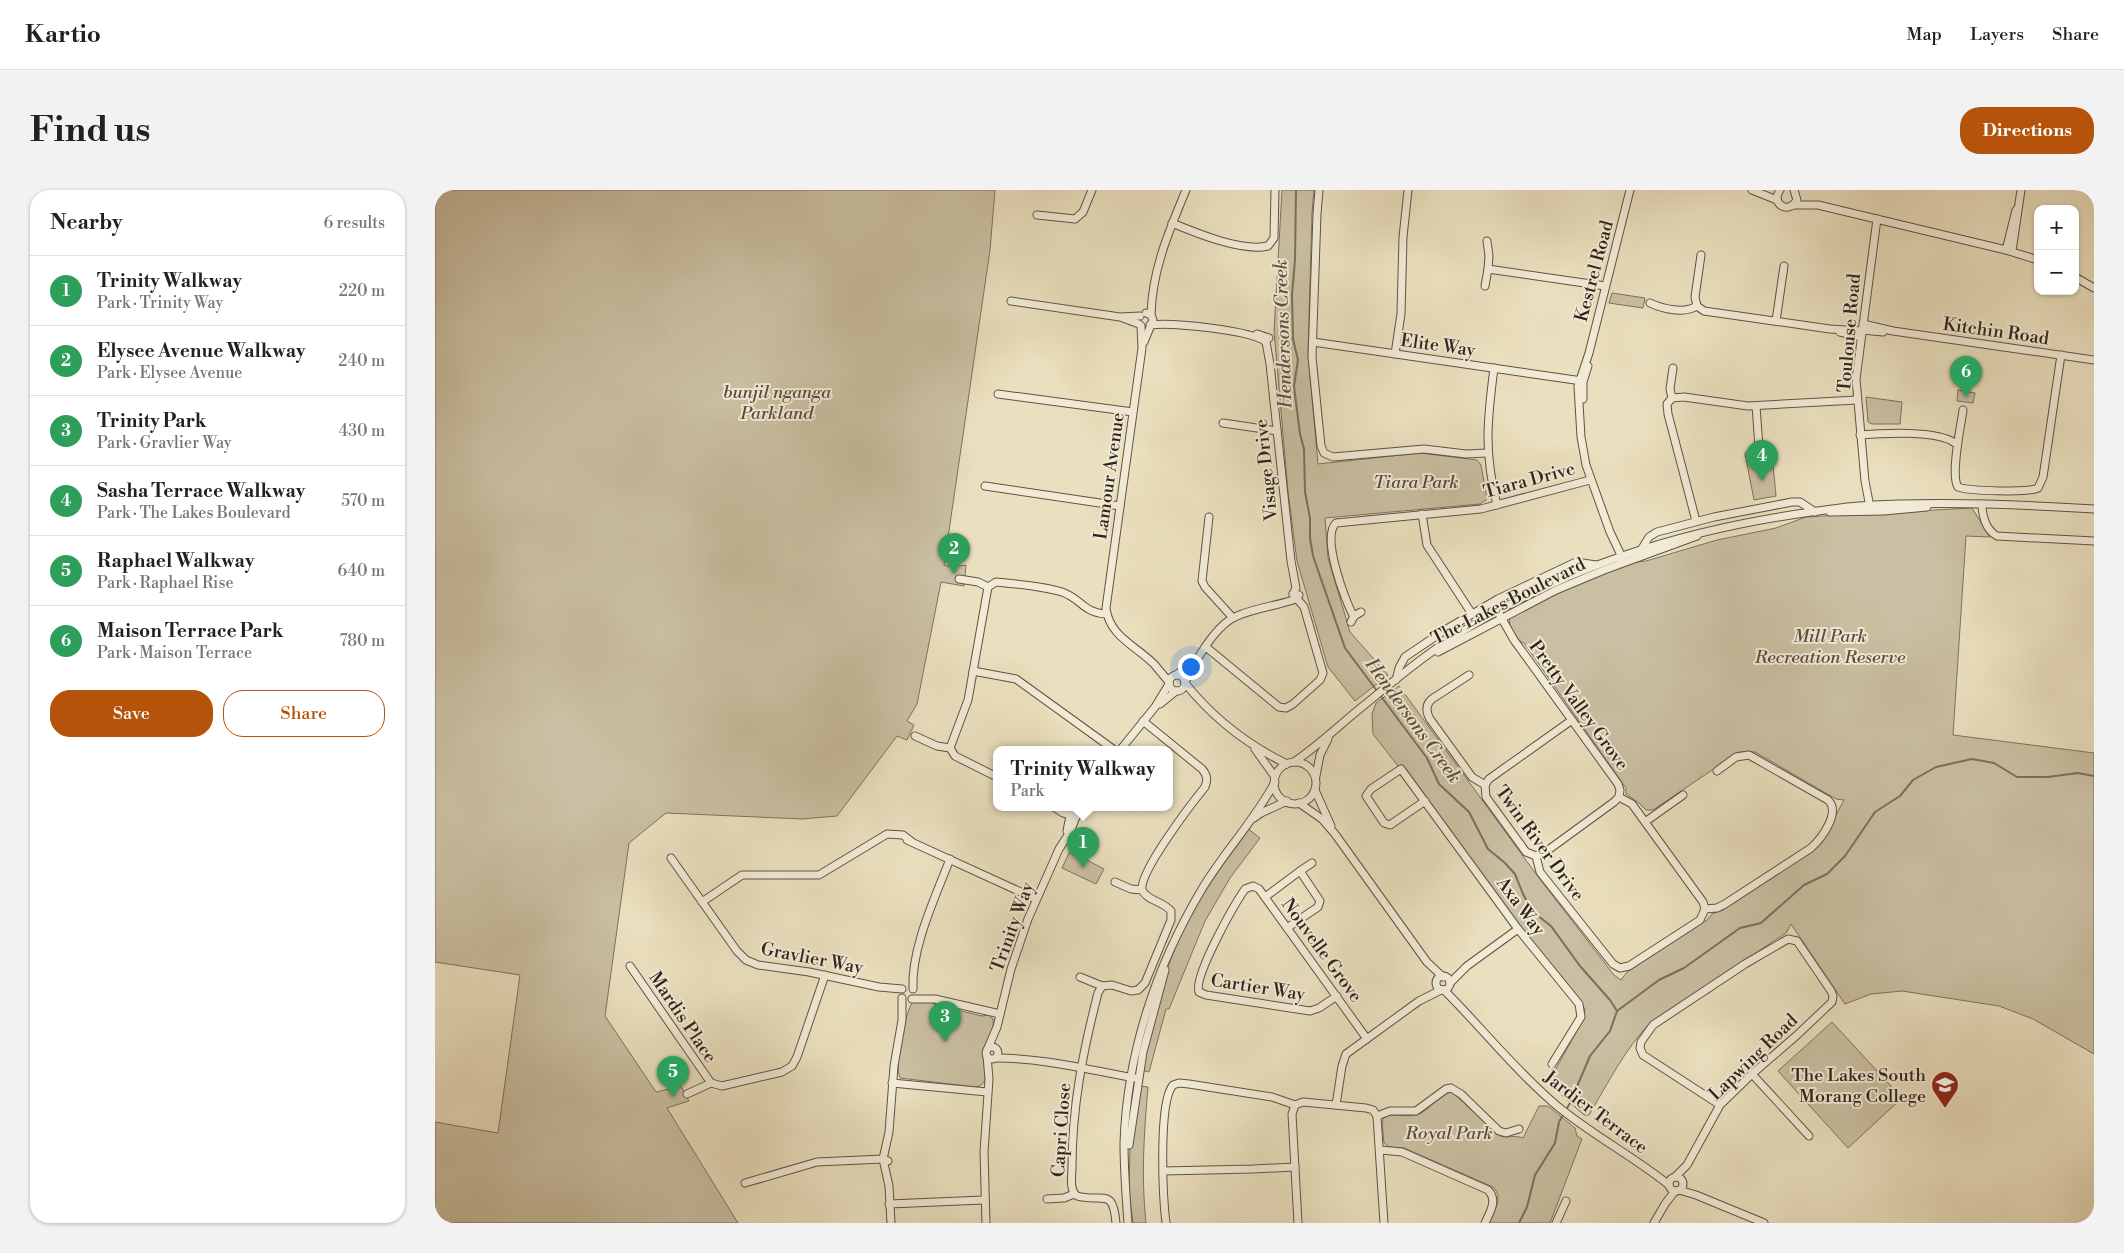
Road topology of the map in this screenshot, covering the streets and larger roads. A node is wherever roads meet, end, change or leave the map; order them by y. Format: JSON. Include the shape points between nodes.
{"nodes":[{"id":1,"x":1092,"y":190,"type":"edge"},
{"id":2,"x":1186,"y":190,"type":"edge"},
{"id":3,"x":1275,"y":190,"type":"edge"},
{"id":4,"x":1319,"y":190,"type":"edge"},
{"id":5,"x":1408,"y":190,"type":"edge"},
{"id":6,"x":1754,"y":190,"type":"edge"},
{"id":7,"x":1779,"y":190,"type":"edge"},
{"id":8,"x":2021,"y":190,"type":"edge"},
{"id":9,"x":1795,"y":192,"type":"edge"},
{"id":10,"x":1630,"y":193,"type":"edge"},
{"id":11,"x":1777,"y":200,"type":"junction"},
{"id":12,"x":1793,"y":205,"type":"junction"},
{"id":13,"x":1818,"y":205,"type":"junction"},
{"id":14,"x":1037,"y":215,"type":"dead end"},
{"id":15,"x":1877,"y":219,"type":"junction"},
{"id":16,"x":1172,"y":223,"type":"junction"},
{"id":17,"x":1487,"y":241,"type":"dead end"},
{"id":18,"x":2009,"y":251,"type":"junction"},
{"id":19,"x":1701,"y":255,"type":"dead end"},
{"id":20,"x":2034,"y":259,"type":"edge"},
{"id":21,"x":1784,"y":266,"type":"dead end"},
{"id":22,"x":1488,"y":269,"type":"junction"},
{"id":23,"x":2079,"y":279,"type":"edge"},
{"id":24,"x":1485,"y":286,"type":"dead end"},
{"id":25,"x":1605,"y":286,"type":"junction"},
{"id":26,"x":2094,"y":288,"type":"edge"},
{"id":27,"x":1152,"y":290,"type":"junction"},
{"id":28,"x":1011,"y":301,"type":"dead end"},
{"id":29,"x":1650,"y":302,"type":"dead end"},
{"id":30,"x":1697,"y":306,"type":"junction"},
{"id":31,"x":1141,"y":315,"type":"junction"},
{"id":32,"x":1151,"y":316,"type":"junction"},
{"id":33,"x":1120,"y":317,"type":"junction"},
{"id":34,"x":1777,"y":321,"type":"junction"},
{"id":35,"x":1174,"y":324,"type":"junction"},
{"id":36,"x":1140,"y":325,"type":"junction"},
{"id":37,"x":1150,"y":326,"type":"junction"},
{"id":38,"x":1862,"y":331,"type":"junction"},
{"id":39,"x":1313,"y":342,"type":"junction"},
{"id":40,"x":1142,"y":348,"type":"junction"},
{"id":41,"x":1395,"y":354,"type":"junction"},
{"id":42,"x":2061,"y":356,"type":"junction"},
{"id":43,"x":2094,"y":360,"type":"edge"},
{"id":44,"x":1494,"y":368,"type":"junction"},
{"id":45,"x":1673,"y":368,"type":"dead end"},
{"id":46,"x":1580,"y":381,"type":"junction"},
{"id":47,"x":998,"y":394,"type":"dead end"},
{"id":48,"x":1672,"y":398,"type":"junction"},
{"id":49,"x":1857,"y":400,"type":"junction"},
{"id":50,"x":1757,"y":406,"type":"junction"},
{"id":51,"x":1963,"y":410,"type":"dead end"},
{"id":52,"x":1133,"y":412,"type":"junction"},
{"id":53,"x":1223,"y":423,"type":"dead end"},
{"id":54,"x":1277,"y":431,"type":"junction"},
{"id":55,"x":1860,"y":435,"type":"junction"},
{"id":56,"x":1955,"y":443,"type":"junction"},
{"id":57,"x":1487,"y":453,"type":"junction"},
{"id":58,"x":1749,"y":454,"type":"dead end"},
{"id":59,"x":1590,"y":480,"type":"junction"},
{"id":60,"x":985,"y":486,"type":"dead end"},
{"id":61,"x":1981,"y":504,"type":"junction"},
{"id":62,"x":1497,"y":505,"type":"junction"},
{"id":63,"x":1120,"y":506,"type":"junction"},
{"id":64,"x":1867,"y":508,"type":"junction"},
{"id":65,"x":2094,"y":509,"type":"edge"},
{"id":66,"x":1813,"y":512,"type":"junction"},
{"id":67,"x":1422,"y":514,"type":"junction"},
{"id":68,"x":1209,"y":517,"type":"dead end"},
{"id":69,"x":1696,"y":521,"type":"junction"},
{"id":70,"x":2094,"y":542,"type":"edge"},
{"id":71,"x":1641,"y":552,"type":"junction"},
{"id":72,"x":1619,"y":559,"type":"junction"},
{"id":73,"x":1596,"y":566,"type":"junction"},
{"id":74,"x":959,"y":579,"type":"dead end"},
{"id":75,"x":988,"y":586,"type":"junction"},
{"id":76,"x":1296,"y":596,"type":"junction"},
{"id":77,"x":1107,"y":611,"type":"junction"},
{"id":78,"x":1361,"y":612,"type":"dead end"},
{"id":79,"x":1472,"y":614,"type":"junction"},
{"id":80,"x":1499,"y":615,"type":"junction"},
{"id":81,"x":1233,"y":618,"type":"junction"},
{"id":82,"x":1206,"y":648,"type":"junction"},
{"id":83,"x":1198,"y":657,"type":"junction"},
{"id":84,"x":1153,"y":664,"type":"junction"},
{"id":85,"x":973,"y":671,"type":"junction"},
{"id":86,"x":1176,"y":675,"type":"junction"},
{"id":87,"x":1469,"y":675,"type":"dead end"},
{"id":88,"x":1396,"y":680,"type":"junction"},
{"id":89,"x":1185,"y":682,"type":"junction"},
{"id":90,"x":1169,"y":683,"type":"junction"},
{"id":91,"x":1178,"y":691,"type":"junction"},
{"id":92,"x":1201,"y":703,"type":"junction"},
{"id":93,"x":1155,"y":707,"type":"junction"},
{"id":94,"x":1572,"y":720,"type":"junction"},
{"id":95,"x":1143,"y":721,"type":"junction"},
{"id":96,"x":1330,"y":734,"type":"junction"},
{"id":97,"x":915,"y":736,"type":"dead end"},
{"id":98,"x":1253,"y":745,"type":"junction"},
{"id":99,"x":1109,"y":746,"type":"edge"},
{"id":100,"x":1123,"y":746,"type":"edge"},
{"id":101,"x":950,"y":748,"type":"junction"},
{"id":102,"x":1290,"y":763,"type":"junction"},
{"id":103,"x":1717,"y":771,"type":"dead end"},
{"id":104,"x":993,"y":775,"type":"edge"},
{"id":105,"x":1316,"y":777,"type":"junction"},
{"id":106,"x":1275,"y":780,"type":"junction"},
{"id":107,"x":1485,"y":785,"type":"junction"},
{"id":108,"x":1315,"y":790,"type":"junction"},
{"id":109,"x":1683,"y":795,"type":"dead end"},
{"id":110,"x":1619,"y":797,"type":"junction"},
{"id":111,"x":1287,"y":801,"type":"junction"},
{"id":112,"x":1425,"y":801,"type":"junction"},
{"id":113,"x":1299,"y":803,"type":"junction"},
{"id":114,"x":1064,"y":811,"type":"edge"},
{"id":115,"x":1066,"y":811,"type":"edge"},
{"id":116,"x":1076,"y":811,"type":"edge"},
{"id":117,"x":1079,"y":811,"type":"edge"},
{"id":118,"x":1073,"y":815,"type":"junction"},
{"id":119,"x":1645,"y":822,"type":"junction"},
{"id":120,"x":1246,"y":824,"type":"junction"},
{"id":121,"x":1335,"y":834,"type":"junction"},
{"id":122,"x":1536,"y":856,"type":"junction"},
{"id":123,"x":671,"y":858,"type":"dead end"},
{"id":124,"x":950,"y":859,"type":"junction"},
{"id":125,"x":1312,"y":863,"type":"dead end"},
{"id":126,"x":1300,"y":871,"type":"junction"},
{"id":127,"x":1115,"y":882,"type":"dead end"},
{"id":128,"x":1249,"y":887,"type":"joint"},
{"id":129,"x":1142,"y":890,"type":"junction"},
{"id":130,"x":1265,"y":897,"type":"junction"},
{"id":131,"x":1036,"y":899,"type":"junction"},
{"id":132,"x":702,"y":902,"type":"junction"},
{"id":133,"x":1705,"y":909,"type":"junction"},
{"id":134,"x":1287,"y":928,"type":"junction"},
{"id":135,"x":1518,"y":930,"type":"junction"},
{"id":136,"x":1427,"y":962,"type":"junction"},
{"id":137,"x":914,"y":964,"type":"junction"},
{"id":138,"x":630,"y":966,"type":"dead end"},
{"id":139,"x":825,"y":975,"type":"junction"},
{"id":140,"x":1080,"y":977,"type":"dead end"},
{"id":141,"x":1447,"y":980,"type":"junction"},
{"id":142,"x":1102,"y":986,"type":"junction"},
{"id":143,"x":1439,"y":987,"type":"junction"},
{"id":144,"x":913,"y":990,"type":"junction"},
{"id":145,"x":902,"y":993,"type":"junction"},
{"id":146,"x":1337,"y":996,"type":"junction"},
{"id":147,"x":911,"y":999,"type":"junction"},
{"id":148,"x":935,"y":1000,"type":"junction"},
{"id":149,"x":1461,"y":1007,"type":"junction"},
{"id":150,"x":1000,"y":1014,"type":"junction"},
{"id":151,"x":902,"y":1020,"type":"junction"},
{"id":152,"x":997,"y":1027,"type":"junction"},
{"id":153,"x":1367,"y":1038,"type":"junction"},
{"id":154,"x":987,"y":1052,"type":"junction"},
{"id":155,"x":997,"y":1054,"type":"junction"},
{"id":156,"x":1552,"y":1064,"type":"dead end"},
{"id":157,"x":1080,"y":1067,"type":"junction"},
{"id":158,"x":1752,"y":1074,"type":"junction"},
{"id":159,"x":1135,"y":1075,"type":"junction"},
{"id":160,"x":989,"y":1079,"type":"junction"},
{"id":161,"x":711,"y":1083,"type":"junction"},
{"id":162,"x":893,"y":1083,"type":"junction"},
{"id":163,"x":987,"y":1092,"type":"junction"},
{"id":164,"x":687,"y":1094,"type":"dead end"},
{"id":165,"x":1295,"y":1105,"type":"junction"},
{"id":166,"x":1336,"y":1105,"type":"junction"},
{"id":167,"x":1720,"y":1105,"type":"junction"},
{"id":168,"x":1377,"y":1116,"type":"junction"},
{"id":169,"x":1519,"y":1129,"type":"dead end"},
{"id":170,"x":1809,"y":1136,"type":"dead end"},
{"id":171,"x":1380,"y":1150,"type":"junction"},
{"id":172,"x":885,"y":1161,"type":"junction"},
{"id":173,"x":1295,"y":1167,"type":"junction"},
{"id":174,"x":1163,"y":1171,"type":"junction"},
{"id":175,"x":745,"y":1184,"type":"dead end"},
{"id":176,"x":1676,"y":1184,"type":"junction"},
{"id":177,"x":1074,"y":1194,"type":"junction"},
{"id":178,"x":1047,"y":1199,"type":"dead end"},
{"id":179,"x":984,"y":1200,"type":"junction"},
{"id":180,"x":1566,"y":1201,"type":"dead end"},
{"id":181,"x":889,"y":1204,"type":"junction"},
{"id":182,"x":891,"y":1223,"type":"edge"},
{"id":183,"x":986,"y":1223,"type":"edge"},
{"id":184,"x":1116,"y":1223,"type":"edge"},
{"id":185,"x":1128,"y":1223,"type":"edge"},
{"id":186,"x":1166,"y":1223,"type":"edge"},
{"id":187,"x":1298,"y":1223,"type":"edge"},
{"id":188,"x":1384,"y":1223,"type":"edge"},
{"id":189,"x":1485,"y":1223,"type":"edge"},
{"id":190,"x":1556,"y":1223,"type":"edge"},
{"id":191,"x":1654,"y":1223,"type":"edge"},
{"id":192,"x":1763,"y":1223,"type":"edge"}],
"edges":[{"from":1,"to":14,"type":"street","via":[[1083,212],[1075,219]]},
{"from":2,"to":16,"type":"street"},
{"from":3,"to":16,"type":"street","via":[[1274,238],[1268,246],[1216,240]]},
{"from":4,"to":39,"type":"street"},
{"from":5,"to":41,"type":"street","via":[[1403,229],[1401,314]]},
{"from":6,"to":7,"type":"street"},
{"from":6,"to":11,"type":"street"},
{"from":7,"to":11,"type":"street"},
{"from":8,"to":18,"type":"street","via":[[2018,222]]},
{"from":9,"to":12,"type":"street","via":[[1797,200]]},
{"from":9,"to":13,"type":"street"},
{"from":10,"to":25,"type":"street","name":"Kestrel Road"},
{"from":11,"to":12,"type":"street","via":[[1782,207]]},
{"from":12,"to":13,"type":"street"},
{"from":13,"to":15,"type":"street"},
{"from":15,"to":18,"type":"street"},
{"from":15,"to":38,"type":"street","name":"Toulouse Road"},
{"from":16,"to":27,"type":"street"},
{"from":17,"to":22,"type":"street"},
{"from":18,"to":20,"type":"street"},
{"from":19,"to":30,"type":"street","via":[[1695,297]]},
{"from":21,"to":34,"type":"street"},
{"from":22,"to":24,"type":"street"},
{"from":22,"to":25,"type":"street"},
{"from":23,"to":26,"type":"street"},
{"from":25,"to":46,"type":"street","name":"Kestrel Road"},
{"from":27,"to":31,"type":"street"},
{"from":27,"to":32,"type":"street"},
{"from":28,"to":33,"type":"street"},
{"from":29,"to":30,"type":"street","via":[[1684,310]]},
{"from":30,"to":34,"type":"street","name":"Kitchin Road","via":[[1704,311]]},
{"from":31,"to":32,"type":"street"},
{"from":31,"to":33,"type":"street"},
{"from":31,"to":36,"type":"street"},
{"from":32,"to":35,"type":"street"},
{"from":32,"to":37,"type":"street"},
{"from":33,"to":36,"type":"street"},
{"from":34,"to":38,"type":"street","name":"Kitchin Road"},
{"from":35,"to":37,"type":"street"},
{"from":35,"to":54,"type":"street","name":"Visage Drive","via":[[1268,340]]},
{"from":36,"to":37,"type":"street"},
{"from":36,"to":40,"type":"street","name":"Lamour Avenue"},
{"from":37,"to":40,"type":"street","name":"Lamour Avenue"},
{"from":38,"to":42,"type":"street","name":"Kitchin Road","via":[[1893,332]]},
{"from":38,"to":49,"type":"street","name":"Toulouse Road","via":[[1856,379]]},
{"from":39,"to":41,"type":"street","name":"Elite Way"},
{"from":39,"to":57,"type":"street","via":[[1321,446],[1327,456],[1424,449]]},
{"from":40,"to":52,"type":"street","name":"Lamour Avenue"},
{"from":41,"to":44,"type":"street","name":"Elite Way"},
{"from":42,"to":43,"type":"street","name":"Kitchin Road"},
{"from":42,"to":56,"type":"street","via":[[2043,476],[2038,488],[1961,488],[1955,479],[1958,454]]},
{"from":44,"to":46,"type":"street","name":"Elite Way"},
{"from":44,"to":57,"type":"street"},
{"from":45,"to":48,"type":"street"},
{"from":46,"to":59,"type":"street","name":"Kestrel Road","via":[[1581,437]]},
{"from":47,"to":52,"type":"street"},
{"from":48,"to":50,"type":"street"},
{"from":48,"to":69,"type":"street","via":[[1667,404],[1667,414]]},
{"from":49,"to":50,"type":"street"},
{"from":49,"to":55,"type":"street","name":"Toulouse Road"},
{"from":50,"to":58,"type":"street","via":[[1759,447]]},
{"from":51,"to":56,"type":"street","via":[[1960,434]]},
{"from":52,"to":63,"type":"street","name":"Lamour Avenue"},
{"from":53,"to":54,"type":"street"},
{"from":54,"to":76,"type":"street","name":"Visage Drive"},
{"from":55,"to":56,"type":"street","via":[[1902,432]]},
{"from":55,"to":64,"type":"street","name":"Toulouse Road"},
{"from":57,"to":62,"type":"street"},
{"from":59,"to":62,"type":"street","name":"Tiara Drive"},
{"from":59,"to":72,"type":"street","name":"Kestrel Road"},
{"from":60,"to":63,"type":"street"},
{"from":61,"to":64,"type":"street","name":"The Lakes Boulevard","via":[[1913,503]]},
{"from":61,"to":65,"type":"street","name":"The Lakes Boulevard"},
{"from":61,"to":70,"type":"street","via":[[1983,518],[1997,536]]},
{"from":62,"to":67,"type":"street","name":"Tiara Drive"},
{"from":63,"to":77,"type":"street","name":"Lamour Avenue"},
{"from":64,"to":66,"type":"street","name":"The Lakes Boulevard"},
{"from":66,"to":69,"type":"street","name":"The Lakes Boulevard","via":[[1800,502],[1792,502]]},
{"from":66,"to":71,"type":"street","name":"The Lakes Boulevard","via":[[1726,527]]},
{"from":67,"to":78,"type":"street","name":"Tiara Drive","via":[[1345,521],[1333,526],[1335,562],[1352,620]]},
{"from":67,"to":79,"type":"street","via":[[1427,545]]},
{"from":68,"to":81,"type":"street","via":[[1202,581]]},
{"from":69,"to":71,"type":"street","name":"The Lakes Boulevard","via":[[1652,534]]},
{"from":71,"to":72,"type":"street","name":"The Lakes Boulevard"},
{"from":72,"to":73,"type":"street","name":"The Lakes Boulevard"},
{"from":72,"to":80,"type":"street","name":"The Lakes Boulevard"},
{"from":73,"to":79,"type":"street","name":"The Lakes Boulevard","via":[[1579,562],[1569,565]]},
{"from":73,"to":80,"type":"street","name":"The Lakes Boulevard"},
{"from":74,"to":75,"type":"street"},
{"from":75,"to":77,"type":"street","via":[[996,582],[1057,591],[1069,595],[1090,611]]},
{"from":75,"to":85,"type":"street"},
{"from":76,"to":81,"type":"street"},
{"from":76,"to":82,"type":"street","name":"Visage Drive","via":[[1304,607],[1323,673],[1320,680],[1293,704],[1279,707]]},
{"from":77,"to":84,"type":"street","via":[[1116,632]]},
{"from":79,"to":88,"type":"street","name":"The Lakes Boulevard","via":[[1405,657]]},
{"from":80,"to":88,"type":"street","name":"The Lakes Boulevard","via":[[1455,636]]},
{"from":80,"to":94,"type":"street","name":"Pretty Valley Grove"},
{"from":81,"to":82,"type":"street"},
{"from":82,"to":83,"type":"street"},
{"from":83,"to":86,"type":"street"},
{"from":83,"to":89,"type":"street"},
{"from":84,"to":86,"type":"street"},
{"from":84,"to":90,"type":"street"},
{"from":85,"to":99,"type":"street","via":[[1017,679]]},
{"from":85,"to":101,"type":"street","via":[[967,707]]},
{"from":86,"to":89,"type":"street"},
{"from":86,"to":90,"type":"street"},
{"from":87,"to":107,"type":"street","name":"Twin River Drive","via":[[1432,699],[1427,711],[1430,720],[1472,777]]},
{"from":88,"to":96,"type":"street","name":"The Lakes Boulevard"},
{"from":89,"to":91,"type":"street"},
{"from":89,"to":92,"type":"street"},
{"from":90,"to":91,"type":"street","via":[[1171,689]]},
{"from":90,"to":93,"type":"street"},
{"from":91,"to":92,"type":"street"},
{"from":91,"to":93,"type":"street"},
{"from":92,"to":98,"type":"street"},
{"from":93,"to":95,"type":"street"},
{"from":94,"to":107,"type":"street"},
{"from":94,"to":110,"type":"street","name":"Pretty Valley Grove","via":[[1618,784]]},
{"from":95,"to":100,"type":"street"},
{"from":95,"to":129,"type":"street","via":[[1202,769],[1207,780],[1143,880]]},
{"from":96,"to":102,"type":"street","name":"The Lakes Boulevard"},
{"from":96,"to":105,"type":"street","name":"The Lakes Boulevard","via":[[1320,755]]},
{"from":97,"to":101,"type":"street"},
{"from":98,"to":102,"type":"street"},
{"from":98,"to":106,"type":"street"},
{"from":101,"to":104,"type":"street","via":[[955,756]]},
{"from":102,"to":105,"type":"street","via":[[1305,764]]},
{"from":102,"to":106,"type":"street","via":[[1278,772]]},
{"from":103,"to":133,"type":"street","via":[[1740,756],[1749,756],[1827,800],[1833,810],[1821,837],[1811,848],[1725,904]]},
{"from":105,"to":108,"type":"street"},
{"from":106,"to":111,"type":"street","via":[[1278,794]]},
{"from":106,"to":120,"type":"street"},
{"from":107,"to":122,"type":"street","name":"Twin River Drive","via":[[1486,797],[1526,852]]},
{"from":108,"to":113,"type":"street"},
{"from":108,"to":121,"type":"street","name":"Jardier Terrace"},
{"from":109,"to":119,"type":"street"},
{"from":110,"to":119,"type":"street","name":"Pretty Valley Grove","via":[[1632,804]]},
{"from":110,"to":122,"type":"street"},
{"from":111,"to":113,"type":"street"},
{"from":111,"to":120,"type":"street"},
{"from":112,"to":112,"type":"street","name":"Axa Way","via":[[1401,769],[1367,794],[1384,823],[1393,824]]},
{"from":112,"to":135,"type":"street","name":"Axa Way"},
{"from":113,"to":121,"type":"street","name":"Jardier Terrace","via":[[1322,819]]},
{"from":114,"to":118,"type":"street"},
{"from":115,"to":118,"type":"street"},
{"from":116,"to":118,"type":"street","name":"Trinity Way"},
{"from":117,"to":118,"type":"street","name":"Trinity Way"},
{"from":118,"to":131,"type":"street","name":"Trinity Way","via":[[1070,832]]},
{"from":119,"to":133,"type":"street","name":"Pretty Valley Grove"},
{"from":120,"to":159,"type":"street","via":[[1202,889],[1173,943]]},
{"from":121,"to":136,"type":"street","name":"Jardier Terrace"},
{"from":122,"to":133,"type":"street","name":"Twin River Drive","via":[[1540,872],[1613,964],[1620,968],[1629,966],[1700,920]]},
{"from":123,"to":132,"type":"street","name":"Gravlier Way"},
{"from":124,"to":131,"type":"street"},
{"from":124,"to":132,"type":"street","via":[[911,841],[891,837],[875,842],[819,875],[747,874]]},
{"from":124,"to":137,"type":"street"},
{"from":125,"to":126,"type":"street"},
{"from":126,"to":130,"type":"street"},
{"from":126,"to":134,"type":"street","via":[[1320,903]]},
{"from":127,"to":129,"type":"street"},
{"from":128,"to":130,"type":"street","name":"Nouvelle Grove","via":[[1257,887]]},
{"from":128,"to":146,"type":"street","name":"Cartier Way","via":[[1211,950],[1198,983],[1199,992],[1310,1011]]},
{"from":129,"to":142,"type":"street","via":[[1146,896],[1169,908],[1171,920],[1141,988],[1135,991]]},
{"from":130,"to":134,"type":"street","name":"Nouvelle Grove"},
{"from":131,"to":150,"type":"street","name":"Trinity Way","via":[[1016,953]]},
{"from":132,"to":139,"type":"street","name":"Gravlier Way","via":[[746,960],[758,965]]},
{"from":134,"to":146,"type":"street","name":"Nouvelle Grove"},
{"from":135,"to":141,"type":"street"},
{"from":135,"to":156,"type":"street","name":"Axa Way","via":[[1581,1009],[1581,1017]]},
{"from":136,"to":141,"type":"street","name":"Jardier Terrace"},
{"from":136,"to":143,"type":"street","name":"Jardier Terrace"},
{"from":137,"to":144,"type":"street"},
{"from":137,"to":145,"type":"street"},
{"from":138,"to":161,"type":"street","name":"Mardis Place"},
{"from":139,"to":145,"type":"street","name":"Gravlier Way"},
{"from":139,"to":161,"type":"street","via":[[791,1066],[782,1072],[722,1086]]},
{"from":140,"to":142,"type":"street"},
{"from":141,"to":143,"type":"street"},
{"from":141,"to":143,"type":"street","via":[[1438,979]]},
{"from":141,"to":149,"type":"street","name":"Jardier Terrace"},
{"from":142,"to":157,"type":"street","name":"Capri Close"},
{"from":143,"to":149,"type":"street","name":"Jardier Terrace"},
{"from":143,"to":153,"type":"street"},
{"from":144,"to":145,"type":"street","via":[[909,987]]},
{"from":144,"to":147,"type":"street"},
{"from":144,"to":148,"type":"street"},
{"from":145,"to":147,"type":"street","via":[[907,1000]]},
{"from":145,"to":151,"type":"street"},
{"from":146,"to":153,"type":"street","name":"Nouvelle Grove"},
{"from":147,"to":148,"type":"street"},
{"from":147,"to":151,"type":"street"},
{"from":148,"to":150,"type":"street"},
{"from":149,"to":176,"type":"street","name":"Jardier Terrace","via":[[1513,1065],[1556,1105],[1614,1148]]},
{"from":150,"to":152,"type":"street","name":"Trinity Way"},
{"from":151,"to":162,"type":"street"},
{"from":152,"to":154,"type":"street","name":"Trinity Way"},
{"from":152,"to":155,"type":"street","name":"Trinity Way"},
{"from":153,"to":166,"type":"street","via":[[1344,1057]]},
{"from":154,"to":155,"type":"street","via":[[993,1047]]},
{"from":154,"to":155,"type":"street","via":[[991,1060]]},
{"from":154,"to":160,"type":"street","name":"Trinity Way"},
{"from":155,"to":157,"type":"street"},
{"from":155,"to":160,"type":"street","name":"Trinity Way"},
{"from":157,"to":159,"type":"street"},
{"from":157,"to":177,"type":"street","name":"Capri Close","via":[[1072,1148]]},
{"from":158,"to":167,"type":"street","name":"Lapwing Road"},
{"from":158,"to":167,"type":"street","name":"Lapwing Road","via":[[1832,1002],[1831,991],[1797,941],[1788,939],[1745,964],[1653,1025],[1641,1042],[1643,1055]]},
{"from":158,"to":170,"type":"street"},
{"from":159,"to":185,"type":"street","via":[[1125,1172]]},
{"from":160,"to":163,"type":"street","name":"Trinity Way"},
{"from":161,"to":164,"type":"street"},
{"from":162,"to":163,"type":"street"},
{"from":162,"to":172,"type":"street"},
{"from":163,"to":179,"type":"street","name":"Trinity Way"},
{"from":165,"to":166,"type":"street","via":[[1303,1102]]},
{"from":165,"to":173,"type":"street","via":[[1292,1114]]},
{"from":165,"to":174,"type":"street","via":[[1272,1097],[1175,1084],[1168,1096]]},
{"from":166,"to":168,"type":"street","via":[[1367,1108]]},
{"from":167,"to":176,"type":"street","name":"Lapwing Road"},
{"from":168,"to":169,"type":"street","via":[[1390,1111],[1416,1111],[1446,1088],[1451,1088],[1499,1131],[1506,1133]]},
{"from":168,"to":171,"type":"street"},
{"from":171,"to":188,"type":"street"},
{"from":171,"to":189,"type":"street","via":[[1402,1152],[1489,1190],[1493,1202]]},
{"from":172,"to":175,"type":"street","via":[[817,1162]]},
{"from":172,"to":181,"type":"street"},
{"from":173,"to":174,"type":"street"},
{"from":173,"to":187,"type":"street"},
{"from":174,"to":186,"type":"street"},
{"from":176,"to":191,"type":"street","name":"Lapwing Road"},
{"from":176,"to":192,"type":"street","name":"Jardier Terrace"},
{"from":177,"to":178,"type":"street","name":"Capri Close"},
{"from":177,"to":184,"type":"street","name":"Capri Close","via":[[1111,1201]]},
{"from":179,"to":181,"type":"street"},
{"from":179,"to":183,"type":"street","name":"Trinity Way"},
{"from":180,"to":190,"type":"street"},
{"from":181,"to":182,"type":"street"}]}
